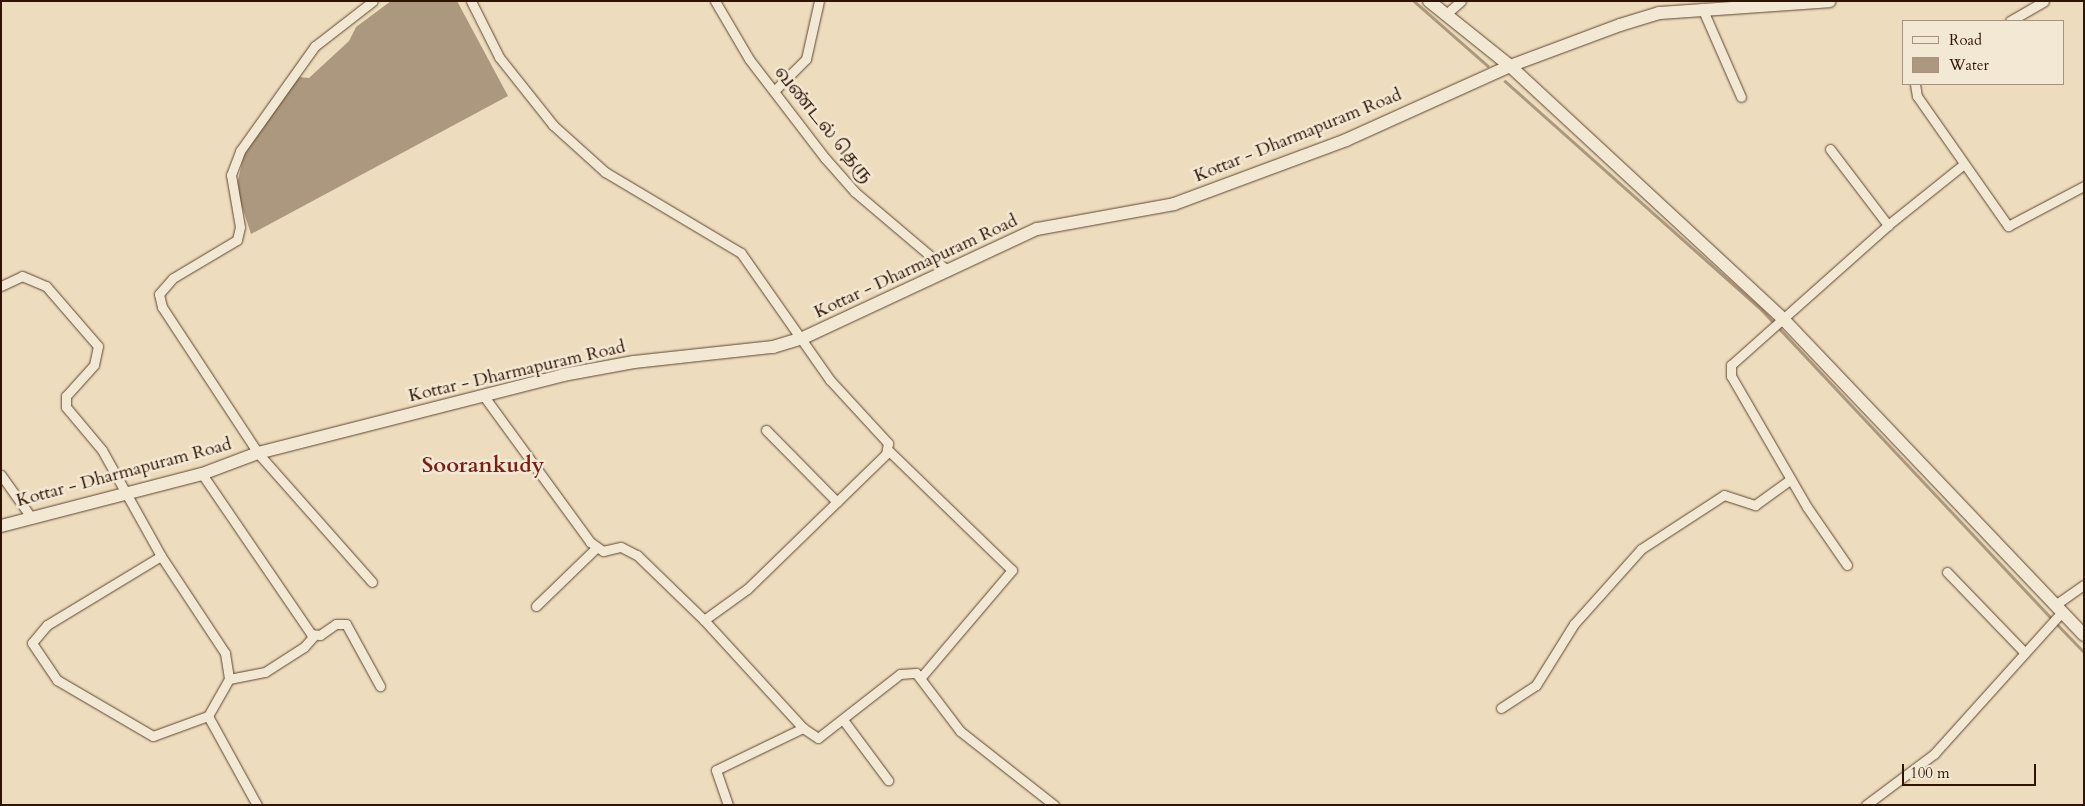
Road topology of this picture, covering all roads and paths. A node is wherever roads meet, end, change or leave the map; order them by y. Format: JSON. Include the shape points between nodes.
{"nodes":[{"id":1,"x":373,"y":1,"type":"edge"},
{"id":2,"x":470,"y":1,"type":"edge"},
{"id":3,"x":715,"y":1,"type":"edge"},
{"id":4,"x":819,"y":1,"type":"edge"},
{"id":5,"x":1429,"y":1,"type":"edge"},
{"id":6,"x":1461,"y":1,"type":"edge"},
{"id":7,"x":1830,"y":1,"type":"edge"},
{"id":8,"x":2044,"y":1,"type":"edge"},
{"id":9,"x":1702,"y":8,"type":"junction"},
{"id":10,"x":1445,"y":15,"type":"junction"},
{"id":11,"x":2012,"y":20,"type":"edge"},
{"id":12,"x":1510,"y":66,"type":"junction"},
{"id":13,"x":1915,"y":85,"type":"edge"},
{"id":14,"x":774,"y":91,"type":"junction"},
{"id":15,"x":1741,"y":97,"type":"dead end"},
{"id":16,"x":1830,"y":149,"type":"dead end"},
{"id":17,"x":1964,"y":164,"type":"junction"},
{"id":18,"x":2084,"y":186,"type":"edge"},
{"id":19,"x":1888,"y":225,"type":"junction"},
{"id":20,"x":948,"y":271,"type":"junction"},
{"id":21,"x":1,"y":286,"type":"edge"},
{"id":22,"x":1780,"y":324,"type":"junction"},
{"id":23,"x":803,"y":338,"type":"junction"},
{"id":24,"x":484,"y":396,"type":"junction"},
{"id":25,"x":766,"y":430,"type":"dead end"},
{"id":26,"x":889,"y":451,"type":"junction"},
{"id":27,"x":258,"y":453,"type":"junction"},
{"id":28,"x":202,"y":474,"type":"junction"},
{"id":29,"x":1,"y":475,"type":"edge"},
{"id":30,"x":1791,"y":479,"type":"junction"},
{"id":31,"x":125,"y":492,"type":"junction"},
{"id":32,"x":837,"y":502,"type":"junction"},
{"id":33,"x":31,"y":517,"type":"junction"},
{"id":34,"x":1,"y":526,"type":"edge"},
{"id":35,"x":596,"y":548,"type":"junction"},
{"id":36,"x":162,"y":556,"type":"junction"},
{"id":37,"x":1846,"y":565,"type":"dead end"},
{"id":38,"x":1947,"y":572,"type":"dead end"},
{"id":39,"x":372,"y":582,"type":"dead end"},
{"id":40,"x":2084,"y":585,"type":"edge"},
{"id":41,"x":536,"y":606,"type":"dead end"},
{"id":42,"x":2056,"y":615,"type":"junction"},
{"id":43,"x":704,"y":620,"type":"junction"},
{"id":44,"x":314,"y":636,"type":"junction"},
{"id":45,"x":2084,"y":636,"type":"edge"},
{"id":46,"x":2025,"y":653,"type":"junction"},
{"id":47,"x":922,"y":676,"type":"junction"},
{"id":48,"x":229,"y":679,"type":"junction"},
{"id":49,"x":380,"y":686,"type":"dead end"},
{"id":50,"x":1501,"y":708,"type":"dead end"},
{"id":51,"x":208,"y":716,"type":"junction"},
{"id":52,"x":844,"y":721,"type":"junction"},
{"id":53,"x":803,"y":728,"type":"junction"},
{"id":54,"x":888,"y":780,"type":"dead end"},
{"id":55,"x":257,"y":805,"type":"edge"},
{"id":56,"x":728,"y":805,"type":"edge"},
{"id":57,"x":1054,"y":805,"type":"edge"},
{"id":58,"x":1866,"y":805,"type":"edge"}],
"edges":[{"from":1,"to":27,"type":"street","via":[[315,46],[240,151],[231,175],[240,227],[237,240],[173,278],[159,294],[162,307]]},
{"from":2,"to":23,"type":"street","via":[[521,88],[579,152],[637,192],[736,249],[761,275]]},
{"from":3,"to":14,"type":"street","name":"வண்டல் தெரு"},
{"from":4,"to":14,"type":"street","via":[[806,59]]},
{"from":5,"to":10,"type":"main road"},
{"from":6,"to":10,"type":"street"},
{"from":7,"to":9,"type":"main road","name":"Kottar - Dharmapuram Road"},
{"from":8,"to":11,"type":"street"},
{"from":9,"to":12,"type":"main road","name":"Kottar - Dharmapuram Road","via":[[1636,20]]},
{"from":9,"to":15,"type":"street"},
{"from":10,"to":12,"type":"main road"},
{"from":12,"to":20,"type":"main road","name":"Kottar - Dharmapuram Road","via":[[1346,140],[1174,204],[1037,229]]},
{"from":12,"to":22,"type":"main road"},
{"from":13,"to":17,"type":"street","via":[[1917,96]]},
{"from":14,"to":20,"type":"street","name":"வண்டல் தெரு","via":[[855,192]]},
{"from":16,"to":19,"type":"street"},
{"from":17,"to":18,"type":"street","via":[[2008,226]]},
{"from":17,"to":19,"type":"street"},
{"from":19,"to":22,"type":"street"},
{"from":20,"to":23,"type":"main road","name":"Kottar - Dharmapuram Road"},
{"from":21,"to":31,"type":"street","via":[[22,276],[46,286],[98,346],[94,365],[64,401],[102,450]]},
{"from":22,"to":30,"type":"street","via":[[1733,363],[1729,372]]},
{"from":22,"to":42,"type":"main road"},
{"from":23,"to":24,"type":"main road","name":"Kottar - Dharmapuram Road","via":[[773,347],[634,362]]},
{"from":23,"to":26,"type":"street","via":[[830,380],[887,441]]},
{"from":24,"to":27,"type":"main road","name":"Kottar - Dharmapuram Road"},
{"from":24,"to":35,"type":"street"},
{"from":25,"to":32,"type":"street"},
{"from":26,"to":32,"type":"street"},
{"from":26,"to":47,"type":"street","via":[[1012,570]]},
{"from":27,"to":28,"type":"main road","name":"Kottar - Dharmapuram Road"},
{"from":27,"to":39,"type":"street"},
{"from":28,"to":31,"type":"main road","name":"Kottar - Dharmapuram Road"},
{"from":28,"to":44,"type":"street"},
{"from":29,"to":33,"type":"street"},
{"from":30,"to":37,"type":"street"},
{"from":30,"to":50,"type":"street","via":[[1754,505],[1724,496],[1641,549],[1570,630],[1536,685]]},
{"from":31,"to":33,"type":"main road","name":"Kottar - Dharmapuram Road"},
{"from":31,"to":36,"type":"street"},
{"from":32,"to":43,"type":"street","via":[[747,589]]},
{"from":33,"to":34,"type":"main road","name":"Kottar - Dharmapuram Road"},
{"from":35,"to":41,"type":"street"},
{"from":35,"to":43,"type":"street","via":[[630,550]]},
{"from":36,"to":48,"type":"street","via":[[216,637],[230,668]]},
{"from":36,"to":51,"type":"street","via":[[47,625],[32,644],[56,680],[153,736]]},
{"from":38,"to":46,"type":"street"},
{"from":40,"to":42,"type":"street"},
{"from":42,"to":45,"type":"main road"},
{"from":42,"to":46,"type":"street"},
{"from":43,"to":53,"type":"street"},
{"from":44,"to":48,"type":"street","via":[[304,647],[265,672]]},
{"from":44,"to":49,"type":"street","via":[[346,624]]},
{"from":46,"to":58,"type":"street","via":[[1934,754]]},
{"from":47,"to":52,"type":"street","via":[[900,674]]},
{"from":47,"to":57,"type":"street","via":[[960,730]]},
{"from":48,"to":51,"type":"street"},
{"from":51,"to":55,"type":"street"},
{"from":52,"to":53,"type":"street","via":[[818,738]]},
{"from":52,"to":54,"type":"street"},
{"from":53,"to":56,"type":"street","via":[[716,770]]}]}
